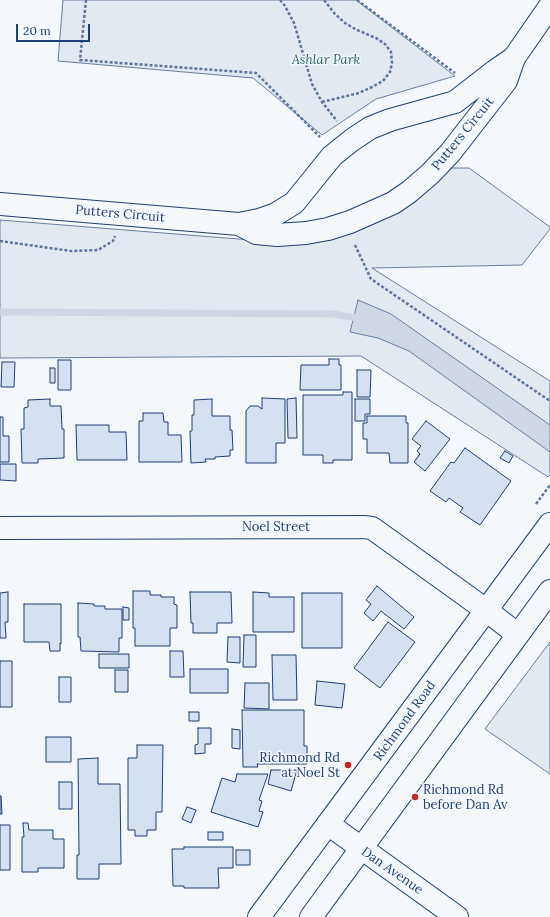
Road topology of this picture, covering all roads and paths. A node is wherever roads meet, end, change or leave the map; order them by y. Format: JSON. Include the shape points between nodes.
{"nodes":[{"id":1,"x":86,"y":0,"type":"edge"},
{"id":2,"x":280,"y":0,"type":"edge"},
{"id":3,"x":324,"y":0,"type":"edge"},
{"id":4,"x":357,"y":0,"type":"edge"},
{"id":5,"x":550,"y":6,"type":"edge"},
{"id":6,"x":514,"y":58,"type":"junction"},
{"id":7,"x":455,"y":73,"type":"dead end"},
{"id":8,"x":322,"y":102,"type":"junction"},
{"id":9,"x":341,"y":126,"type":"dead end"},
{"id":10,"x":323,"y":140,"type":"dead end"},
{"id":11,"x":0,"y":204,"type":"edge"},
{"id":12,"x":239,"y":224,"type":"junction"},
{"id":13,"x":116,"y":231,"type":"dead end"},
{"id":14,"x":0,"y":241,"type":"edge"},
{"id":15,"x":354,"y":245,"type":"dead end"},
{"id":16,"x":550,"y":401,"type":"edge"},
{"id":17,"x":550,"y":524,"type":"edge"},
{"id":18,"x":0,"y":528,"type":"edge"},
{"id":19,"x":550,"y":591,"type":"edge"},
{"id":20,"x":486,"y":610,"type":"junction"},
{"id":21,"x":517,"y":634,"type":"junction"},
{"id":22,"x":328,"y":824,"type":"junction"},
{"id":23,"x":360,"y":848,"type":"junction"},
{"id":24,"x":259,"y":917,"type":"edge"},
{"id":25,"x":310,"y":917,"type":"edge"},
{"id":26,"x":457,"y":917,"type":"edge"}],
"edges":[{"from":1,"to":10,"type":"path","via":[[80,60],[256,73]]},
{"from":2,"to":8,"type":"path","via":[[294,23],[312,84]]},
{"from":3,"to":8,"type":"path","via":[[345,23],[386,44],[392,63],[390,72],[383,81],[359,93]]},
{"from":4,"to":7,"type":"path"},
{"from":5,"to":6,"type":"street","name":"Putters Circuit"},
{"from":6,"to":12,"type":"street","name":"Putters Circuit","via":[[455,102],[404,115],[370,128],[332,156],[294,203],[276,214]]},
{"from":6,"to":12,"type":"street","name":"Putters Circuit","via":[[506,81],[450,153],[430,174],[393,203],[350,222],[306,233],[256,233]]},
{"from":8,"to":9,"type":"path"},
{"from":11,"to":12,"type":"street","name":"Putters Circuit"},
{"from":13,"to":14,"type":"path","via":[[113,241],[98,250],[71,251]]},
{"from":15,"to":16,"type":"path","via":[[371,279]]},
{"from":17,"to":20,"type":"street","name":"Richmond Road"},
{"from":18,"to":20,"type":"street","name":"Noel Street","via":[[372,528]]},
{"from":19,"to":21,"type":"street"},
{"from":20,"to":21,"type":"street","name":"Noel Street"},
{"from":20,"to":22,"type":"street","name":"Richmond Road"},
{"from":21,"to":23,"type":"street"},
{"from":22,"to":23,"type":"street","name":"Dan Avenue"},
{"from":22,"to":24,"type":"street","name":"Richmond Road"},
{"from":23,"to":25,"type":"street"},
{"from":23,"to":26,"type":"street","name":"Dan Avenue"}]}
